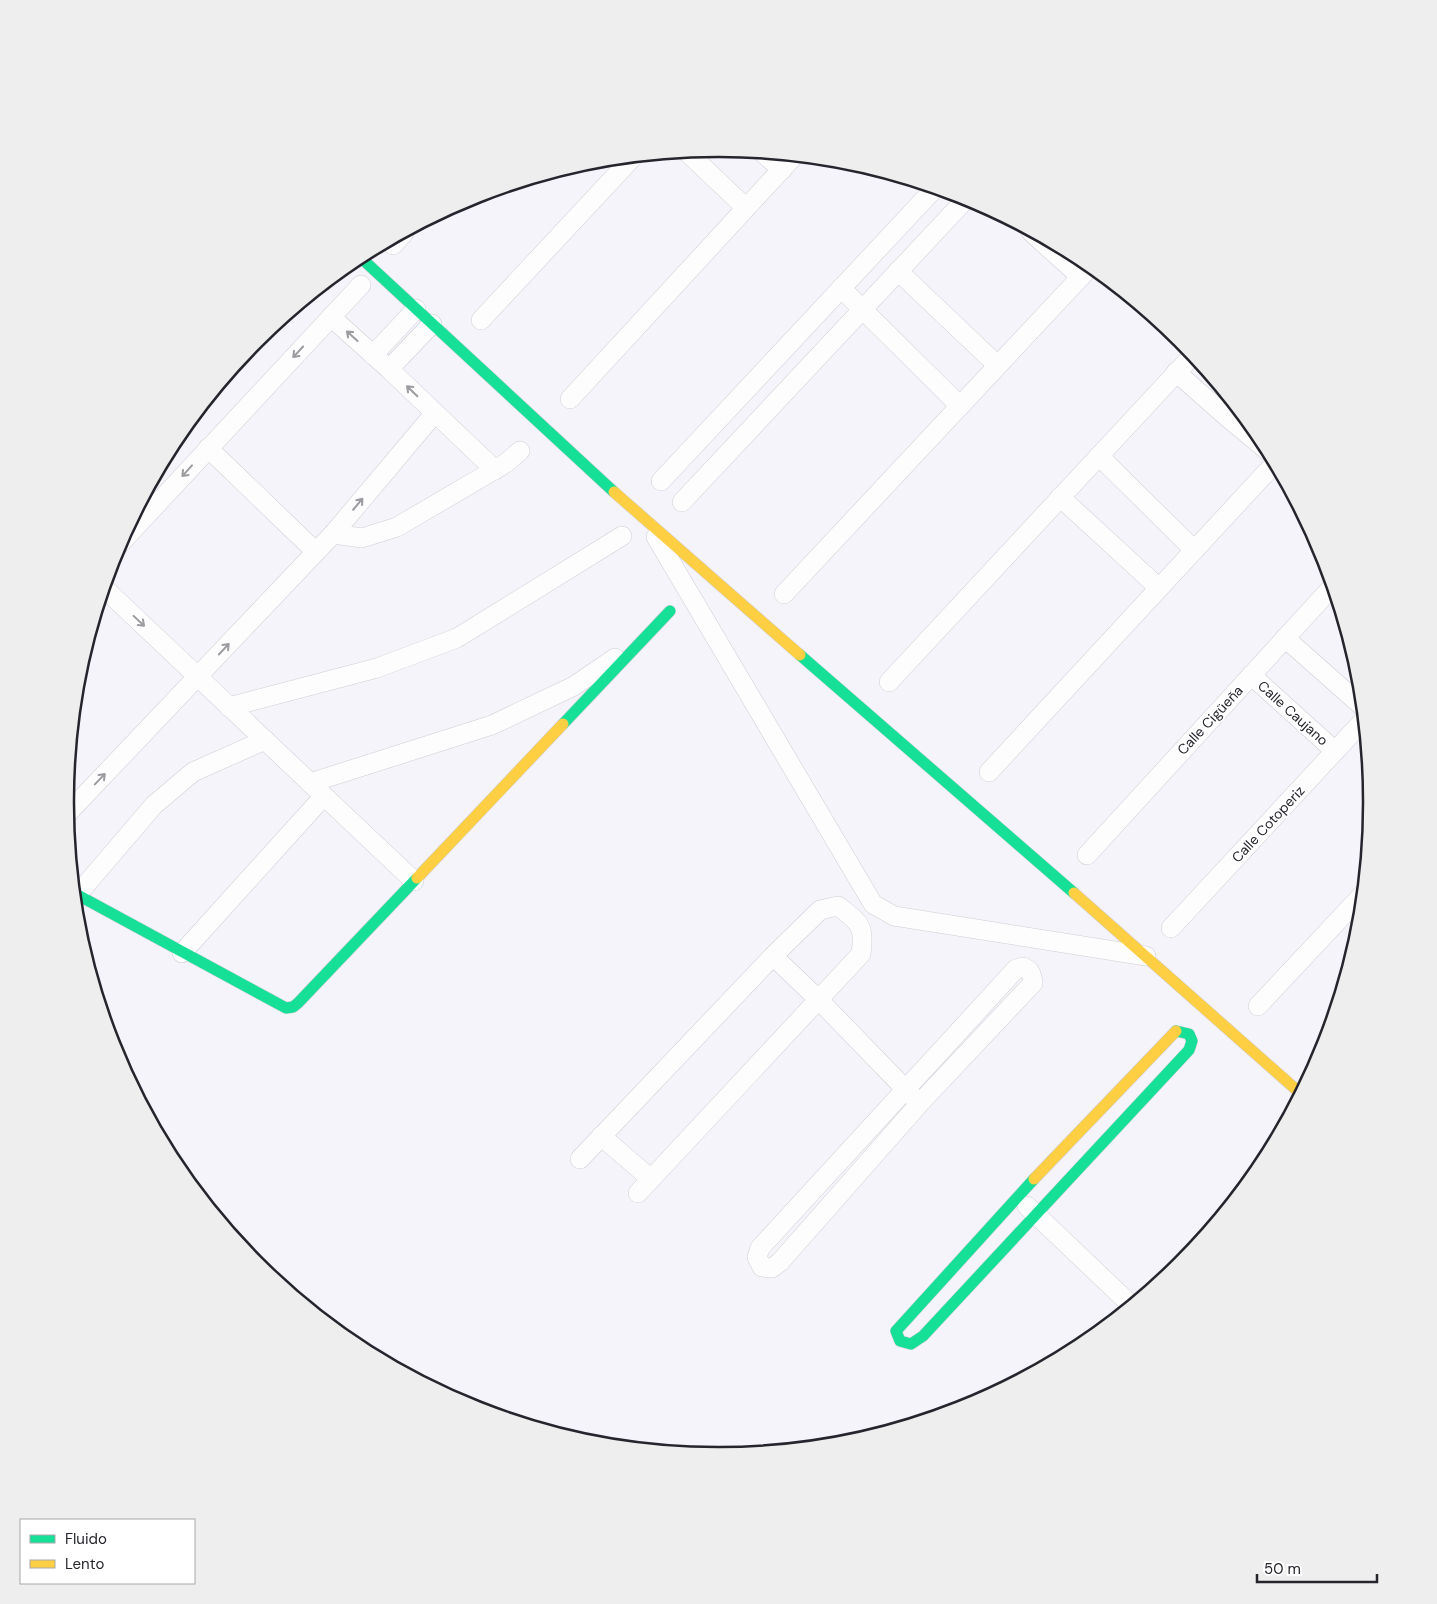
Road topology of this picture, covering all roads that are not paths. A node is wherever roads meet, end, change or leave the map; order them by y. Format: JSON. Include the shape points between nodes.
{"nodes":[{"id":1,"x":693,"y":158,"type":"edge"},
{"id":2,"x":771,"y":160,"type":"edge"},
{"id":3,"x":789,"y":162,"type":"edge"},
{"id":4,"x":626,"y":164,"type":"edge"},
{"id":5,"x":782,"y":170,"type":"junction"},
{"id":6,"x":931,"y":193,"type":"edge"},
{"id":7,"x":961,"y":204,"type":"edge"},
{"id":8,"x":746,"y":208,"type":"junction"},
{"id":9,"x":366,"y":262,"type":"edge"},
{"id":10,"x":898,"y":271,"type":"junction"},
{"id":11,"x":1086,"y":272,"type":"edge"},
{"id":12,"x":361,"y":285,"type":"dead end"},
{"id":13,"x":841,"y":288,"type":"junction"},
{"id":14,"x":416,"y":309,"type":"junction"},
{"id":15,"x":862,"y":310,"type":"junction"},
{"id":16,"x":331,"y":317,"type":"junction"},
{"id":17,"x":481,"y":320,"type":"dead end"},
{"id":18,"x":432,"y":324,"type":"junction"},
{"id":19,"x":373,"y":355,"type":"junction"},
{"id":20,"x":1188,"y":360,"type":"edge"},
{"id":21,"x":997,"y":365,"type":"junction"},
{"id":22,"x":389,"y":369,"type":"junction"},
{"id":23,"x":1176,"y":372,"type":"junction"},
{"id":24,"x":570,"y":400,"type":"dead end"},
{"id":25,"x":960,"y":406,"type":"junction"},
{"id":26,"x":1231,"y":412,"type":"edge"},
{"id":27,"x":434,"y":414,"type":"junction"},
{"id":28,"x":208,"y":448,"type":"junction"},
{"id":29,"x":520,"y":451,"type":"dead end"},
{"id":30,"x":1099,"y":456,"type":"junction"},
{"id":31,"x":1270,"y":468,"type":"edge"},
{"id":32,"x":495,"y":470,"type":"junction"},
{"id":33,"x":661,"y":481,"type":"dead end"},
{"id":34,"x":1060,"y":497,"type":"junction"},
{"id":35,"x":682,"y":502,"type":"dead end"},
{"id":36,"x":648,"y":523,"type":"junction"},
{"id":37,"x":136,"y":527,"type":"edge"},
{"id":38,"x":333,"y":534,"type":"junction"},
{"id":39,"x":622,"y":536,"type":"dead end"},
{"id":40,"x":1194,"y":550,"type":"junction"},
{"id":41,"x":316,"y":552,"type":"junction"},
{"id":42,"x":1159,"y":588,"type":"junction"},
{"id":43,"x":1328,"y":592,"type":"edge"},
{"id":44,"x":109,"y":593,"type":"edge"},
{"id":45,"x":784,"y":594,"type":"dead end"},
{"id":46,"x":670,"y":611,"type":"dead end"},
{"id":47,"x":1285,"y":638,"type":"junction"},
{"id":48,"x":644,"y":639,"type":"junction"},
{"id":49,"x":1251,"y":675,"type":"junction"},
{"id":50,"x":198,"y":677,"type":"junction"},
{"id":51,"x":889,"y":682,"type":"dead end"},
{"id":52,"x":1355,"y":701,"type":"edge"},
{"id":53,"x":229,"y":707,"type":"junction"},
{"id":54,"x":1359,"y":726,"type":"edge"},
{"id":55,"x":265,"y":740,"type":"junction"},
{"id":56,"x":1335,"y":751,"type":"junction"},
{"id":57,"x":989,"y":772,"type":"dead end"},
{"id":58,"x":310,"y":783,"type":"junction"},
{"id":59,"x":324,"y":796,"type":"junction"},
{"id":60,"x":74,"y":807,"type":"edge"},
{"id":61,"x":1087,"y":854,"type":"dead end"},
{"id":62,"x":414,"y":881,"type":"junction"},
{"id":63,"x":79,"y":889,"type":"edge"},
{"id":64,"x":81,"y":897,"type":"edge"},
{"id":65,"x":1355,"y":902,"type":"edge"},
{"id":66,"x":873,"y":904,"type":"junction"},
{"id":67,"x":855,"y":920,"type":"junction"},
{"id":68,"x":1172,"y":928,"type":"dead end"},
{"id":69,"x":182,"y":953,"type":"junction"},
{"id":70,"x":772,"y":956,"type":"junction"},
{"id":71,"x":1146,"y":956,"type":"junction"},
{"id":72,"x":818,"y":999,"type":"junction"},
{"id":73,"x":1258,"y":1006,"type":"dead end"},
{"id":74,"x":905,"y":1089,"type":"junction"},
{"id":75,"x":1295,"y":1090,"type":"edge"},
{"id":76,"x":920,"y":1103,"type":"junction"},
{"id":77,"x":601,"y":1136,"type":"junction"},
{"id":78,"x":580,"y":1159,"type":"dead end"},
{"id":79,"x":651,"y":1179,"type":"junction"},
{"id":80,"x":638,"y":1193,"type":"dead end"},
{"id":81,"x":1017,"y":1196,"type":"junction"},
{"id":82,"x":1036,"y":1215,"type":"junction"},
{"id":83,"x":1127,"y":1301,"type":"edge"}],
"edges":[{"from":1,"to":8,"type":"street"},
{"from":2,"to":5,"type":"street"},
{"from":3,"to":5,"type":"street"},
{"from":4,"to":17,"type":"street"},
{"from":5,"to":8,"type":"street"},
{"from":6,"to":13,"type":"street"},
{"from":7,"to":10,"type":"street"},
{"from":8,"to":24,"type":"street"},
{"from":9,"to":14,"type":"street"},
{"from":10,"to":15,"type":"street"},
{"from":10,"to":21,"type":"street"},
{"from":11,"to":21,"type":"street"},
{"from":12,"to":16,"type":"street"},
{"from":13,"to":15,"type":"street"},
{"from":13,"to":33,"type":"street"},
{"from":14,"to":18,"type":"street"},
{"from":14,"to":19,"type":"street"},
{"from":15,"to":25,"type":"street"},
{"from":15,"to":35,"type":"street"},
{"from":19,"to":16,"type":"street","one_way":true},
{"from":16,"to":28,"type":"street","one_way":true},
{"from":18,"to":22,"type":"street"},
{"from":18,"to":36,"type":"street"},
{"from":19,"to":22,"type":"street"},
{"from":20,"to":23,"type":"street"},
{"from":21,"to":25,"type":"street"},
{"from":27,"to":22,"type":"street","one_way":true},
{"from":23,"to":26,"type":"street"},
{"from":23,"to":30,"type":"street"},
{"from":25,"to":45,"type":"street"},
{"from":27,"to":32,"type":"street"},
{"from":38,"to":27,"type":"street","one_way":true},
{"from":28,"to":37,"type":"street","one_way":true},
{"from":28,"to":41,"type":"street"},
{"from":29,"to":32,"type":"street"},
{"from":30,"to":34,"type":"street"},
{"from":30,"to":40,"type":"street"},
{"from":31,"to":40,"type":"street"},
{"from":32,"to":38,"type":"street","via":[[397,527],[362,538]]},
{"from":34,"to":42,"type":"street"},
{"from":34,"to":51,"type":"street"},
{"from":36,"to":66,"type":"street"},
{"from":36,"to":71,"type":"street"},
{"from":38,"to":41,"type":"street"},
{"from":39,"to":53,"type":"street","via":[[457,638],[377,668]]},
{"from":40,"to":42,"type":"street"},
{"from":50,"to":41,"type":"street","one_way":true},
{"from":42,"to":57,"type":"street"},
{"from":43,"to":47,"type":"street","name":"Calle Cigüeña"},
{"from":44,"to":50,"type":"street","one_way":true},
{"from":46,"to":48,"type":"street"},
{"from":47,"to":49,"type":"street","name":"Calle Cigüeña"},
{"from":47,"to":52,"type":"street"},
{"from":48,"to":58,"type":"street","via":[[574,686],[492,725]]},
{"from":48,"to":62,"type":"street"},
{"from":49,"to":56,"type":"street","name":"Calle Caujano"},
{"from":49,"to":61,"type":"street","name":"Calle Cigüeña"},
{"from":50,"to":53,"type":"street"},
{"from":60,"to":50,"type":"street","one_way":true},
{"from":53,"to":55,"type":"street"},
{"from":54,"to":56,"type":"street","name":"Calle Cotoperiz"},
{"from":55,"to":58,"type":"street"},
{"from":55,"to":63,"type":"street","via":[[193,772],[154,805]]},
{"from":56,"to":68,"type":"street","name":"Calle Cotoperiz"},
{"from":58,"to":59,"type":"street"},
{"from":59,"to":62,"type":"street"},
{"from":59,"to":69,"type":"street"},
{"from":62,"to":69,"type":"street","via":[[293,1007],[286,1008]]},
{"from":64,"to":69,"type":"street"},
{"from":65,"to":73,"type":"street"},
{"from":66,"to":67,"type":"street"},
{"from":66,"to":71,"type":"street","via":[[894,916]]},
{"from":67,"to":70,"type":"street","via":[[838,906],[820,910]]},
{"from":67,"to":72,"type":"street","via":[[864,935],[862,954]]},
{"from":70,"to":72,"type":"street"},
{"from":70,"to":77,"type":"street"},
{"from":71,"to":75,"type":"street"},
{"from":72,"to":74,"type":"street"},
{"from":72,"to":79,"type":"street"},
{"from":74,"to":76,"type":"street"},
{"from":74,"to":76,"type":"street","via":[[1016,969],[1028,969],[1033,983]]},
{"from":74,"to":76,"type":"street","via":[[760,1248],[757,1257],[762,1267],[772,1268],[780,1262]]},
{"from":77,"to":78,"type":"street"},
{"from":77,"to":79,"type":"street"},
{"from":79,"to":80,"type":"street"},
{"from":81,"to":82,"type":"street"},
{"from":81,"to":82,"type":"street","via":[[896,1331],[900,1341],[911,1344],[923,1336]]},
{"from":81,"to":82,"type":"street","via":[[1176,1030],[1188,1034],[1192,1041],[1190,1050]]},
{"from":82,"to":83,"type":"street"}]}
